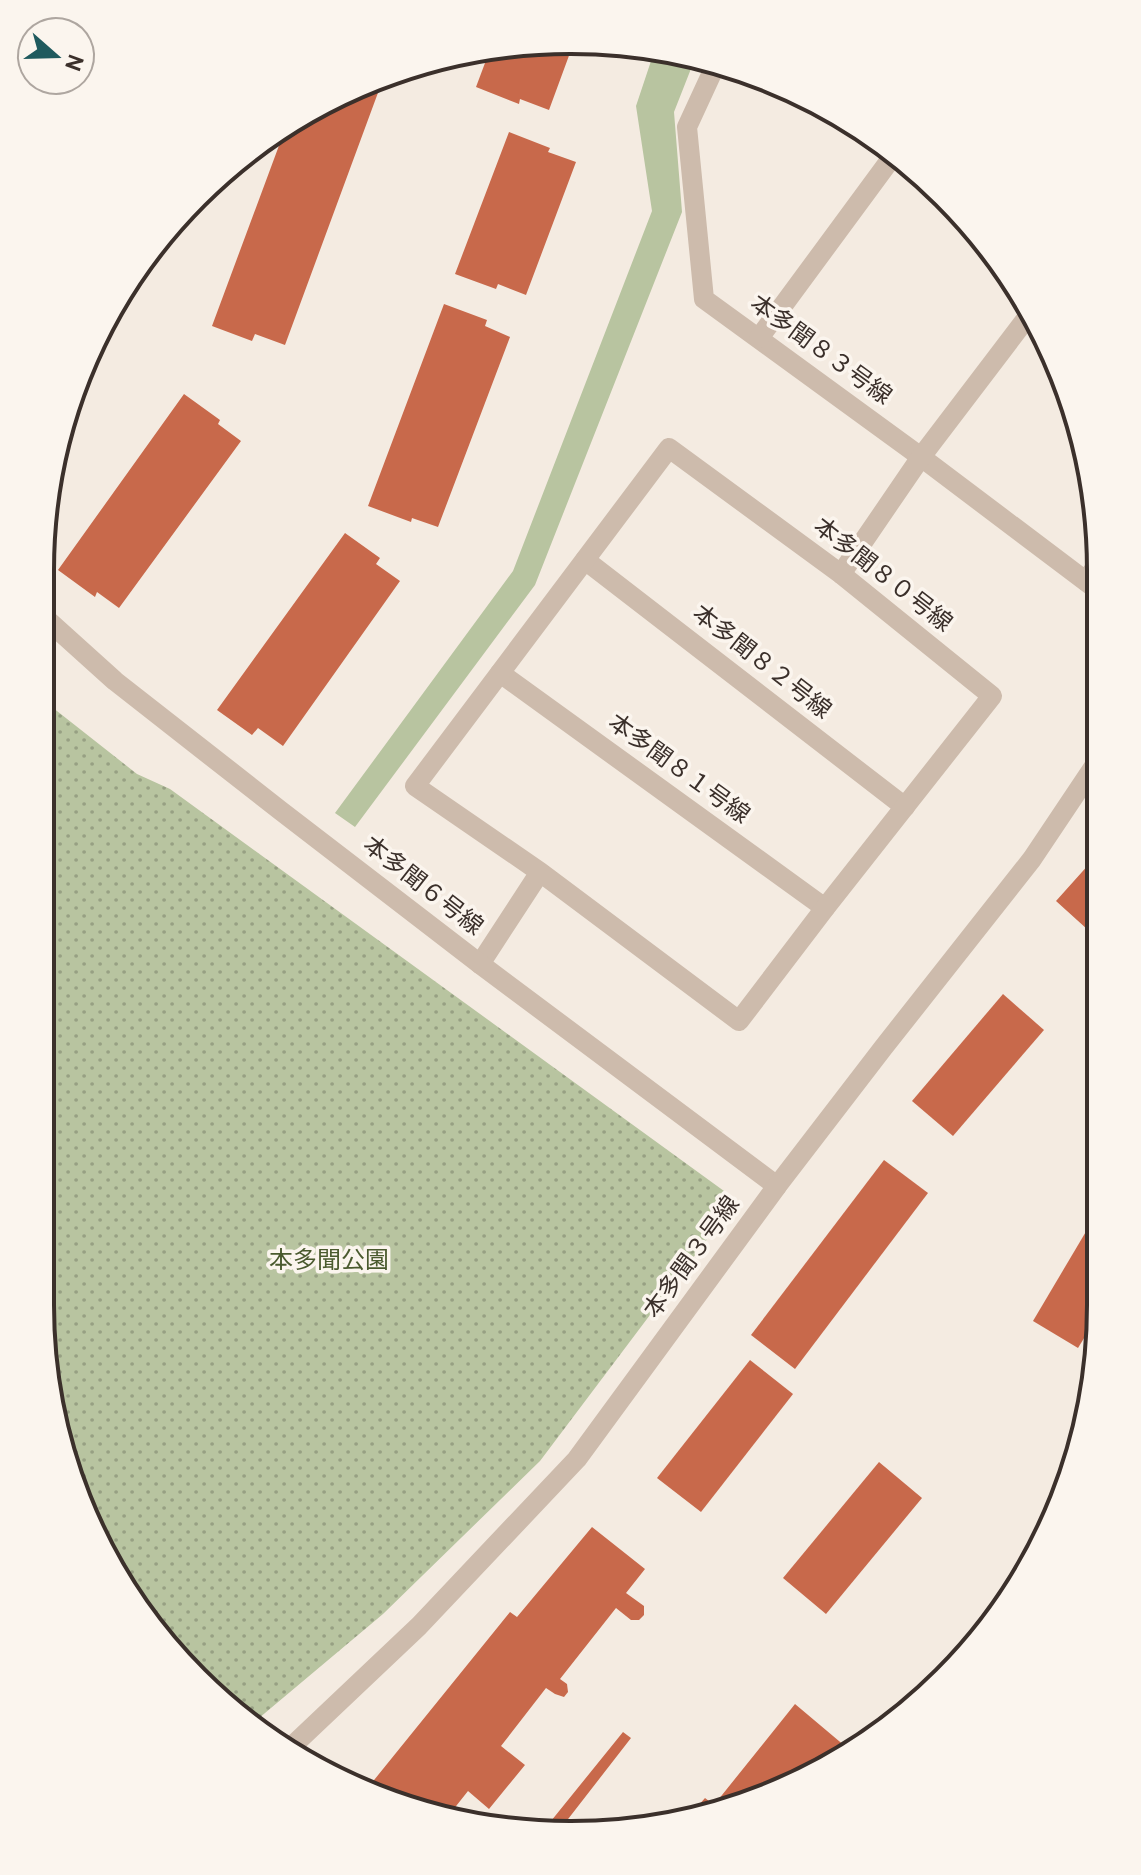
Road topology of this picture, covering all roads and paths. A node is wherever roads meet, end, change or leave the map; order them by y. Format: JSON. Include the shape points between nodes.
{"nodes":[{"id":1,"x":711,"y":74,"type":"edge"},
{"id":2,"x":888,"y":163,"type":"edge"},
{"id":3,"x":1023,"y":322,"type":"edge"},
{"id":4,"x":759,"y":338,"type":"junction"},
{"id":5,"x":921,"y":457,"type":"junction"},
{"id":6,"x":585,"y":560,"type":"junction"},
{"id":7,"x":841,"y":574,"type":"junction"},
{"id":8,"x":1087,"y":582,"type":"edge"},
{"id":9,"x":54,"y":626,"type":"edge"},
{"id":10,"x":500,"y":673,"type":"junction"},
{"id":11,"x":1087,"y":777,"type":"edge"},
{"id":12,"x":905,"y":807,"type":"junction"},
{"id":13,"x":540,"y":872,"type":"junction"},
{"id":14,"x":825,"y":908,"type":"junction"},
{"id":15,"x":480,"y":964,"type":"junction"},
{"id":16,"x":777,"y":1186,"type":"junction"},
{"id":17,"x":296,"y":1742,"type":"edge"}],
"edges":[{"from":1,"to":4,"type":"street","name":"本多聞８３号線","via":[[687,127],[704,299]]},
{"from":2,"to":4,"type":"street"},
{"from":3,"to":5,"type":"street"},
{"from":4,"to":5,"type":"street","name":"本多聞８３号線"},
{"from":5,"to":7,"type":"street"},
{"from":5,"to":8,"type":"street","name":"本多聞８３号線"},
{"from":6,"to":7,"type":"street","name":"本多聞８０号線","via":[[669,448]]},
{"from":6,"to":10,"type":"street","name":"本多聞８０号線"},
{"from":6,"to":12,"type":"street","name":"本多聞８２号線"},
{"from":7,"to":12,"type":"street","name":"本多聞８０号線","via":[[992,696]]},
{"from":9,"to":15,"type":"street","name":"本多聞６号線","via":[[115,681]]},
{"from":10,"to":13,"type":"street","name":"本多聞８０号線","via":[[415,786]]},
{"from":10,"to":14,"type":"street","name":"本多聞８１号線"},
{"from":11,"to":16,"type":"street","name":"本多聞３号線","via":[[1032,859]]},
{"from":12,"to":14,"type":"street","name":"本多聞８０号線"},
{"from":13,"to":14,"type":"street","name":"本多聞８０号線","via":[[739,1021]]},
{"from":13,"to":15,"type":"street"},
{"from":15,"to":16,"type":"street","name":"本多聞６号線"},
{"from":16,"to":17,"type":"street","name":"本多聞３号線","via":[[577,1459],[419,1626]]}]}
